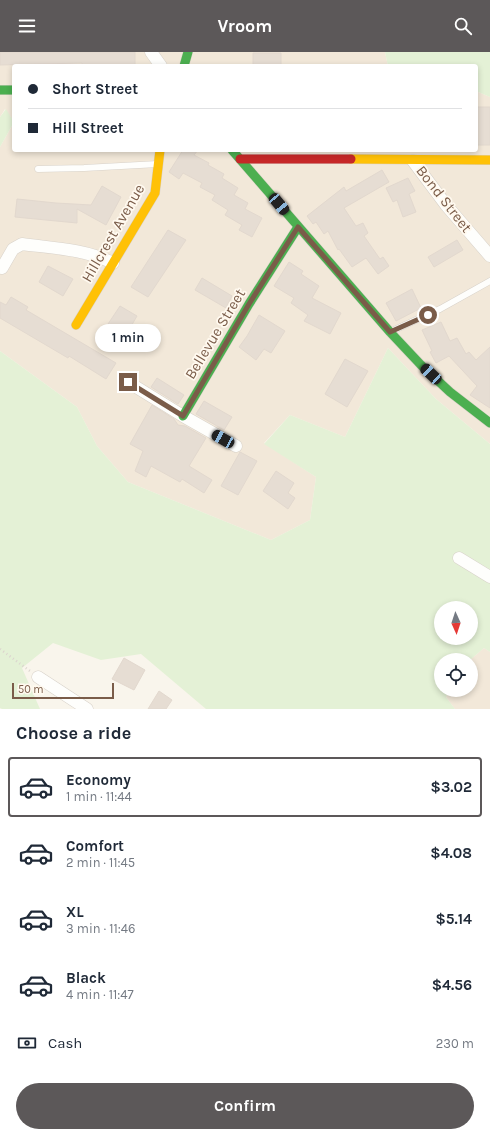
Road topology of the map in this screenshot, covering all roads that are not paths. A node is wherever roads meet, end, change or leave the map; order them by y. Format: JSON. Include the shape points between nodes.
{"nodes":[{"id":1,"x":151,"y":52,"type":"edge"},
{"id":2,"x":188,"y":52,"type":"edge"},
{"id":3,"x":160,"y":64,"type":"edge"},
{"id":4,"x":185,"y":64,"type":"edge"},
{"id":5,"x":0,"y":90,"type":"edge"},
{"id":6,"x":12,"y":90,"type":"edge"},
{"id":7,"x":160,"y":152,"type":"edge"},
{"id":8,"x":234,"y":152,"type":"edge"},
{"id":9,"x":240,"y":159,"type":"junction"},
{"id":10,"x":490,"y":160,"type":"edge"},
{"id":11,"x":414,"y":161,"type":"junction"},
{"id":12,"x":160,"y":163,"type":"junction"},
{"id":13,"x":38,"y":169,"type":"dead end"},
{"id":14,"x":298,"y":227,"type":"junction"},
{"id":15,"x":490,"y":256,"type":"edge"},
{"id":16,"x":113,"y":263,"type":"junction"},
{"id":17,"x":2,"y":268,"type":"dead end"},
{"id":18,"x":490,"y":281,"type":"edge"},
{"id":19,"x":76,"y":325,"type":"dead end"},
{"id":20,"x":390,"y":332,"type":"junction"},
{"id":21,"x":128,"y":382,"type":"dead end"},
{"id":22,"x":183,"y":416,"type":"junction"},
{"id":23,"x":490,"y":423,"type":"edge"},
{"id":24,"x":236,"y":446,"type":"dead end"},
{"id":25,"x":459,"y":558,"type":"dead end"},
{"id":26,"x":490,"y":577,"type":"edge"},
{"id":27,"x":38,"y":677,"type":"road end"},
{"id":28,"x":87,"y":709,"type":"edge"}],
"edges":[{"from":1,"to":3,"type":"street"},
{"from":2,"to":4,"type":"street"},
{"from":5,"to":6,"type":"street"},
{"from":7,"to":12,"type":"street","name":"Hillcrest Avenue"},
{"from":8,"to":9,"type":"street"},
{"from":9,"to":11,"type":"street"},
{"from":9,"to":14,"type":"street"},
{"from":10,"to":11,"type":"street"},
{"from":11,"to":15,"type":"street","name":"Bond Street","via":[[446,205]]},
{"from":12,"to":13,"type":"lane"},
{"from":12,"to":16,"type":"street","name":"Hillcrest Avenue","via":[[155,193]]},
{"from":14,"to":20,"type":"street"},
{"from":14,"to":22,"type":"street","name":"Bellevue Street"},
{"from":16,"to":17,"type":"street","via":[[86,253],[22,244],[13,250]]},
{"from":16,"to":19,"type":"street","name":"Hillcrest Avenue"},
{"from":18,"to":20,"type":"lane","via":[[440,310]]},
{"from":20,"to":23,"type":"street","via":[[444,387]]},
{"from":21,"to":22,"type":"street"},
{"from":22,"to":24,"type":"street"},
{"from":25,"to":26,"type":"street"},
{"from":27,"to":28,"type":"street"}]}
